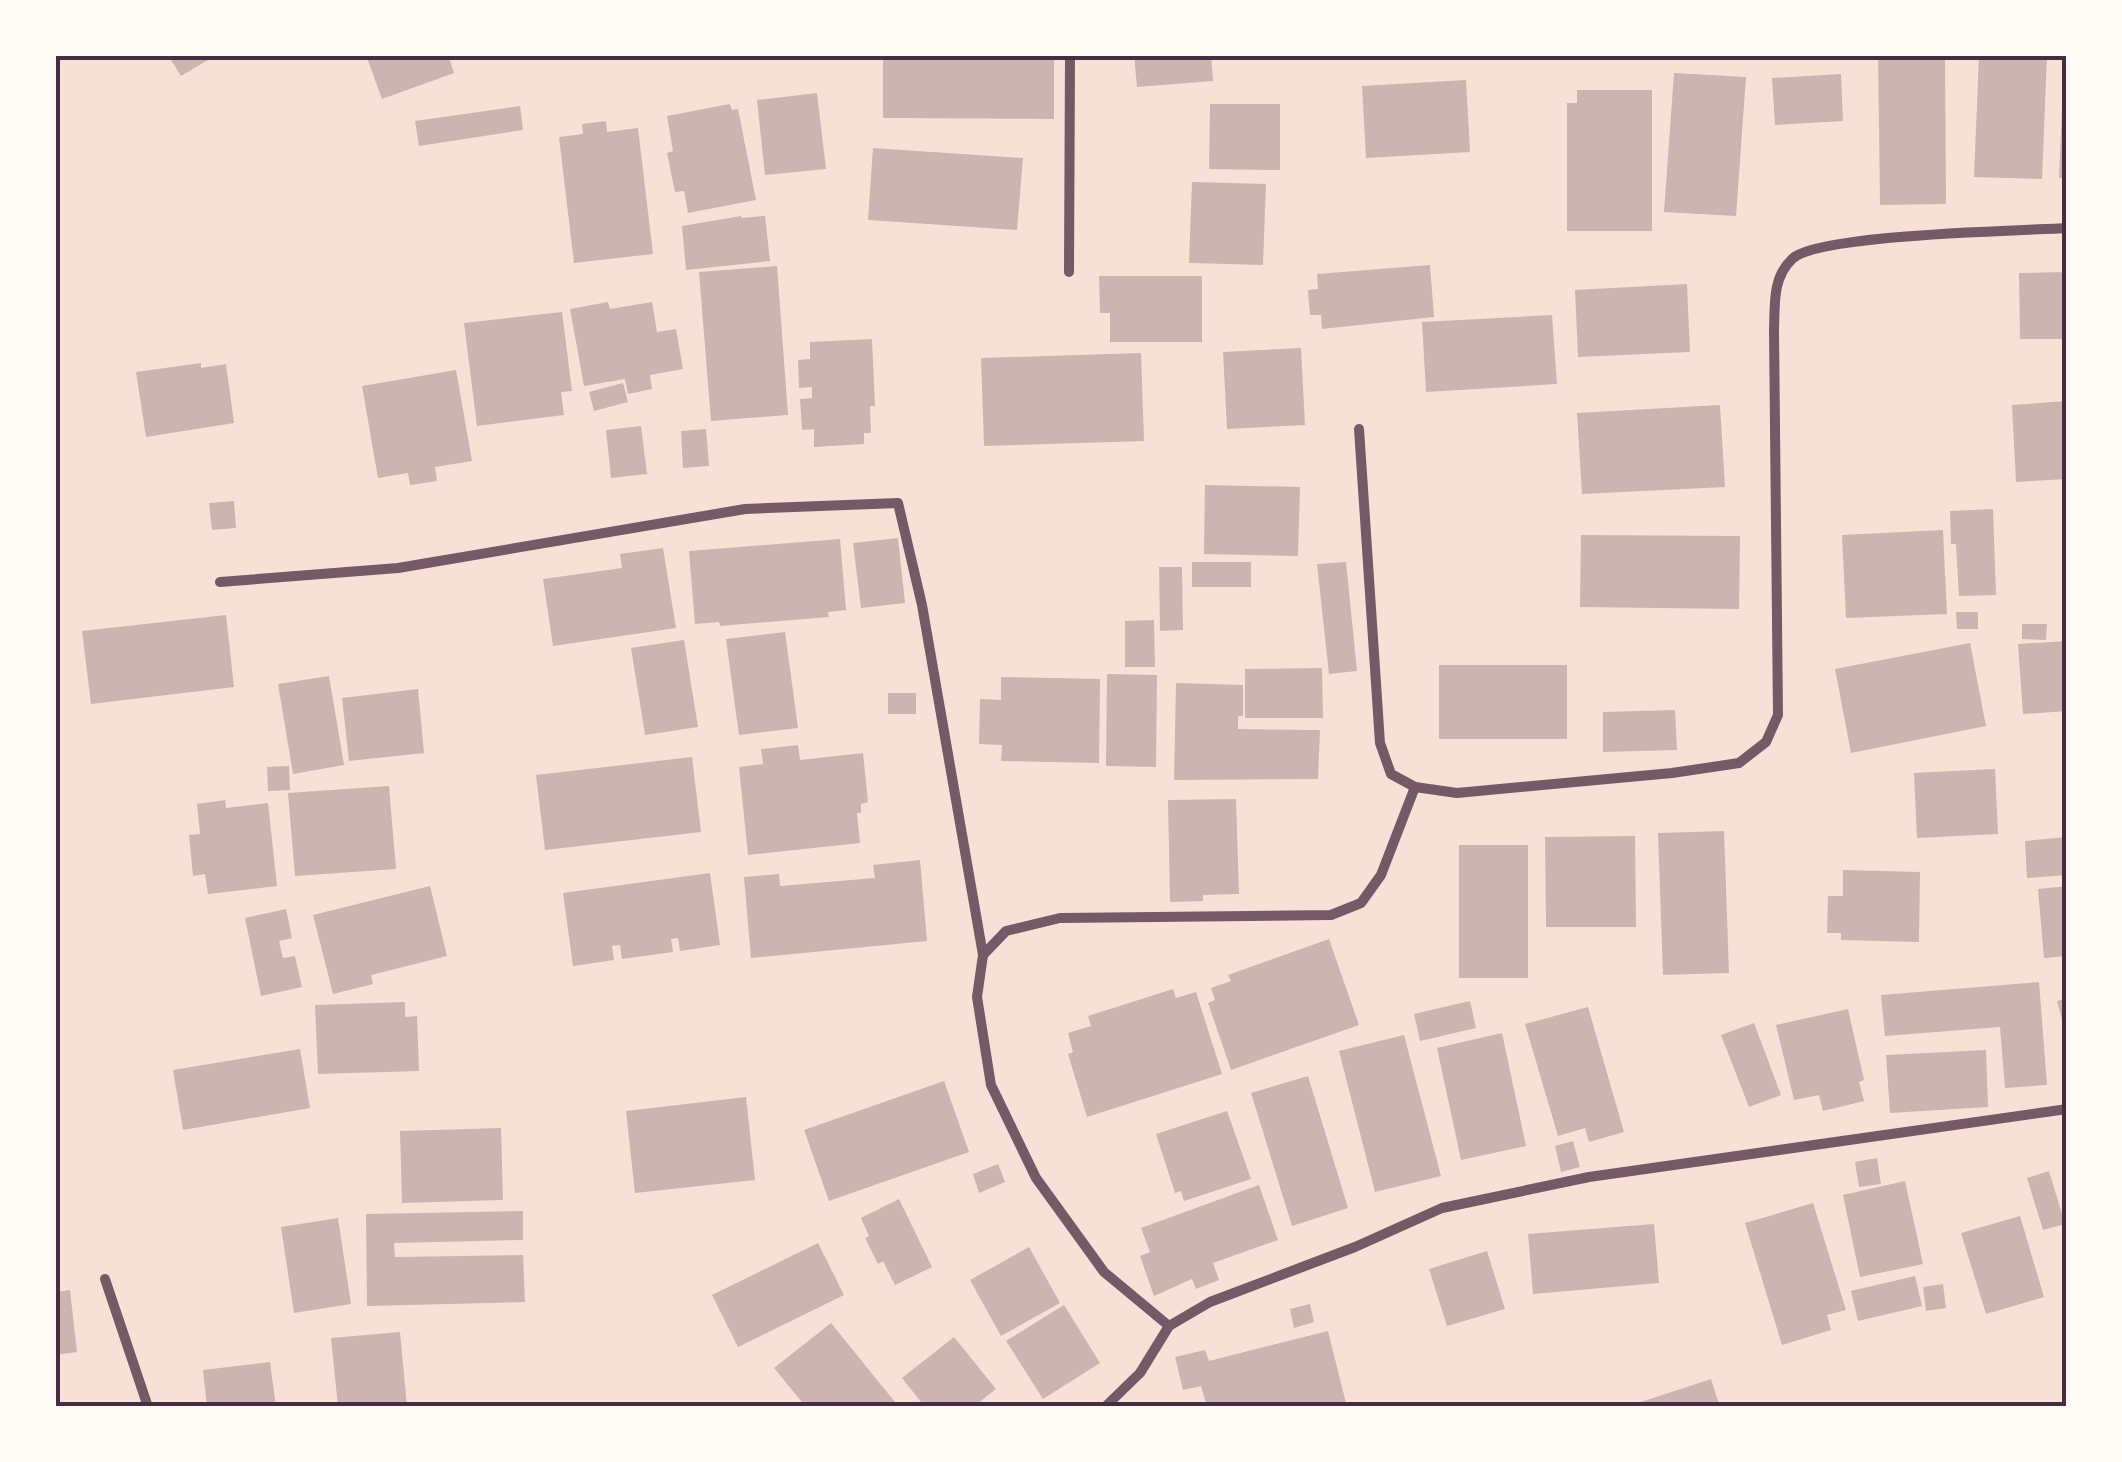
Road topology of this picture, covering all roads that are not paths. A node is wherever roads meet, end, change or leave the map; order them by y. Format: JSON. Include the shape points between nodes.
{"nodes":[{"id":1,"x":1070,"y":55,"type":"edge"},
{"id":2,"x":2067,"y":228,"type":"edge"},
{"id":3,"x":1069,"y":272,"type":"dead end"},
{"id":4,"x":1360,"y":429,"type":"dead end"},
{"id":5,"x":220,"y":582,"type":"dead end"},
{"id":6,"x":1415,"y":787,"type":"junction"},
{"id":7,"x":983,"y":955,"type":"junction"},
{"id":8,"x":2067,"y":1109,"type":"edge"},
{"id":9,"x":105,"y":1279,"type":"dead end"},
{"id":10,"x":1169,"y":1326,"type":"junction"},
{"id":11,"x":148,"y":1407,"type":"edge"},
{"id":12,"x":1106,"y":1407,"type":"edge"}],
"edges":[{"from":1,"to":3,"type":"street"},
{"from":2,"to":6,"type":"street","via":[[1811,247],[1792,258],[1777,280],[1778,715],[1766,742],[1739,763],[1672,773],[1457,793]]},
{"from":4,"to":6,"type":"street","via":[[1380,743],[1391,774]]},
{"from":5,"to":7,"type":"street","via":[[398,568],[745,509],[898,503]]},
{"from":6,"to":7,"type":"street","via":[[1381,875],[1362,903],[1331,915],[1060,918],[1006,931]]},
{"from":7,"to":10,"type":"street","via":[[977,996],[991,1084],[1036,1178],[1104,1272]]},
{"from":8,"to":10,"type":"street","via":[[1589,1177],[1442,1208],[1210,1302]]},
{"from":9,"to":11,"type":"street"},
{"from":10,"to":12,"type":"street","via":[[1140,1374]]}]}
